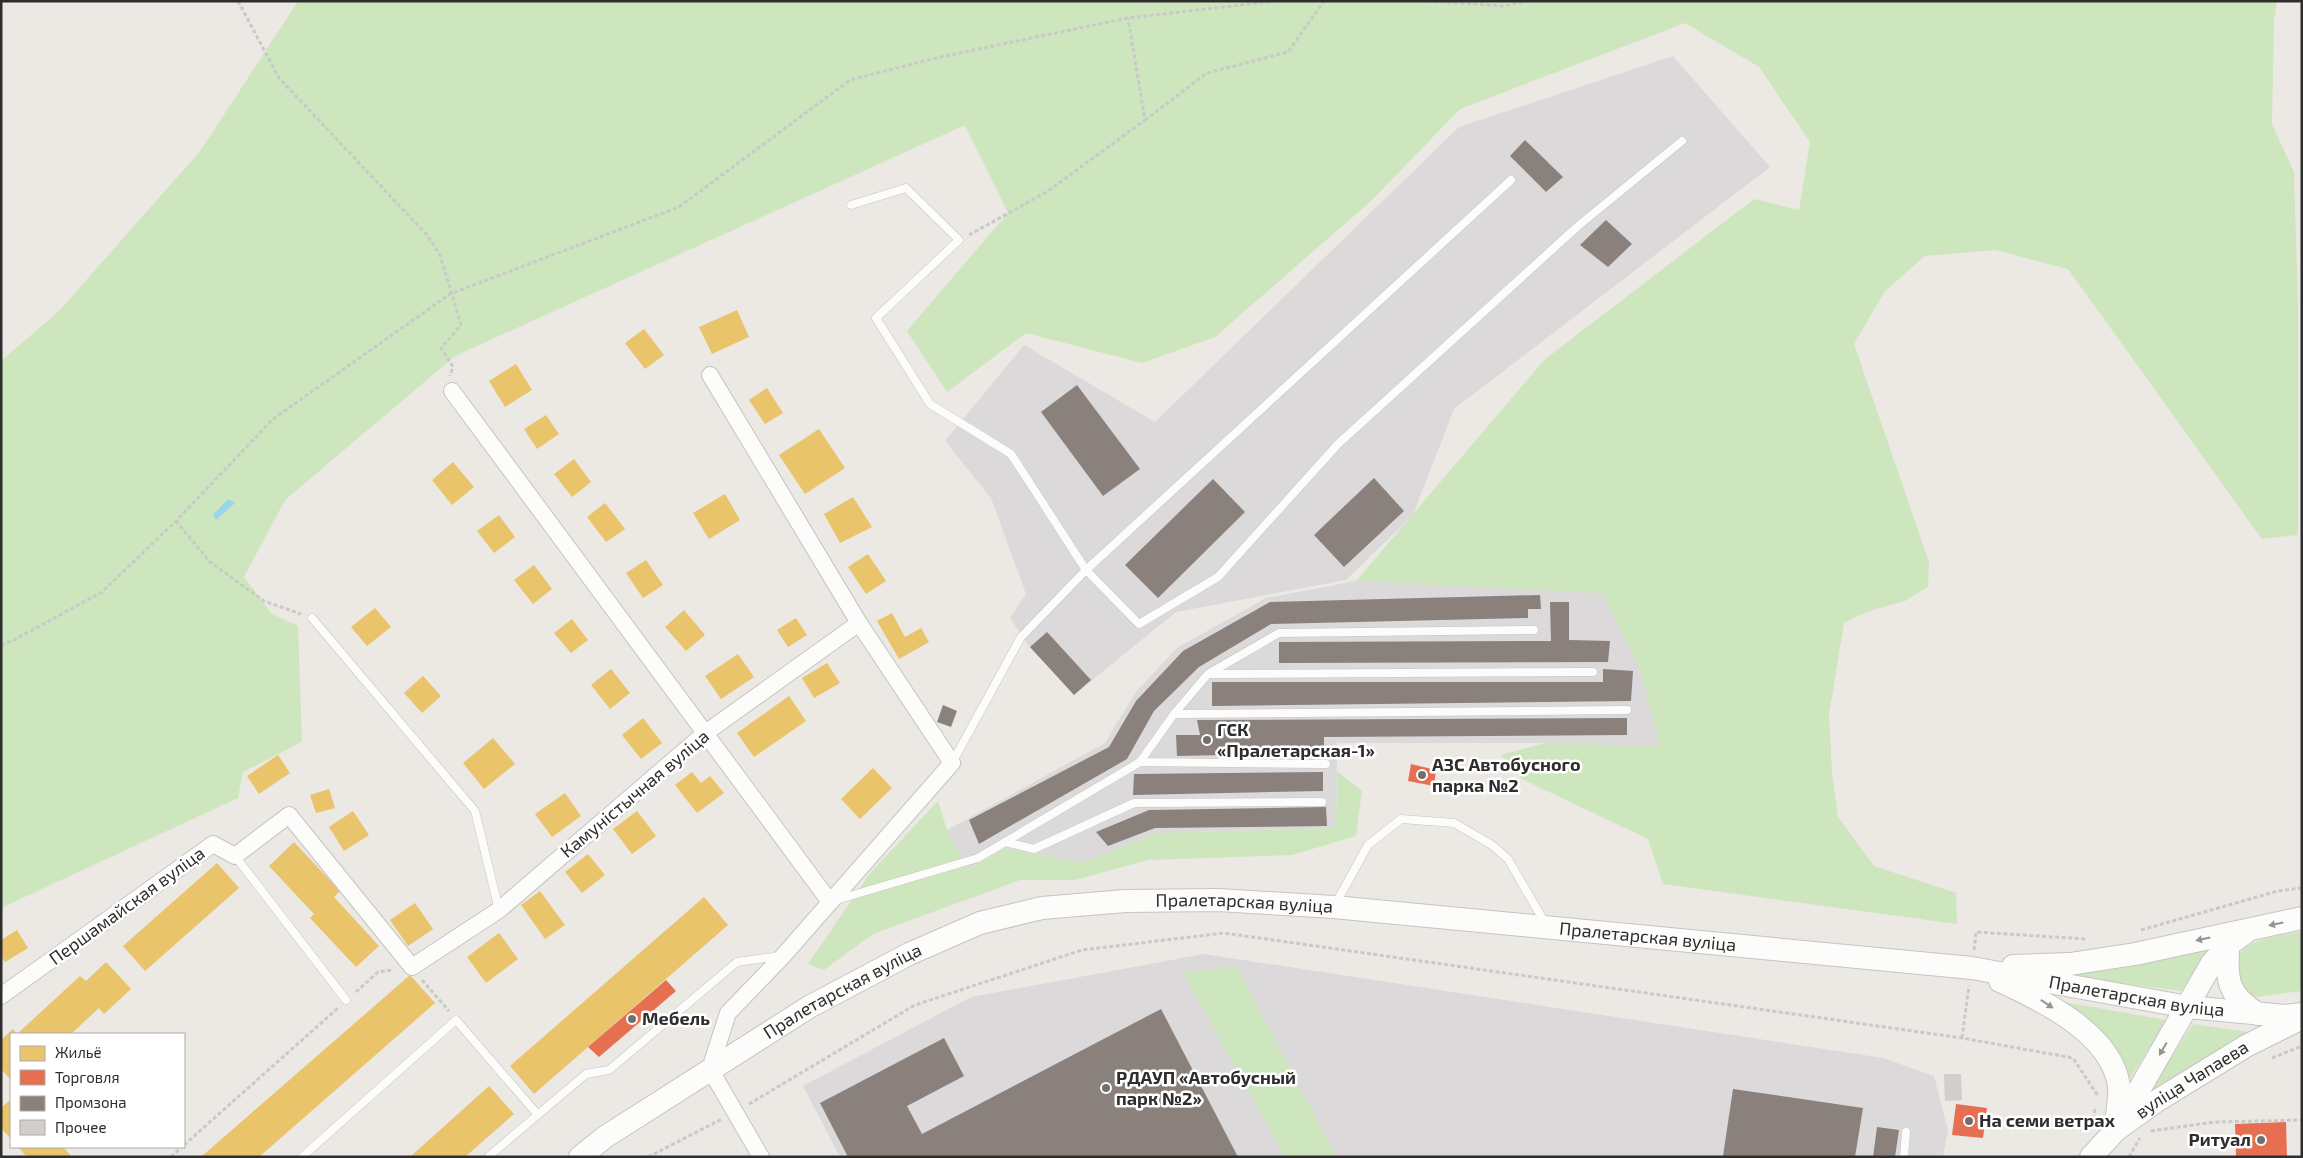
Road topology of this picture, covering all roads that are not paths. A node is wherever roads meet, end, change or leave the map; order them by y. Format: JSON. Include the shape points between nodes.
{"nodes":[{"id":1,"x":1682,"y":141,"type":"dead end"},
{"id":2,"x":1511,"y":180,"type":"dead end"},
{"id":3,"x":851,"y":204,"type":"dead end"},
{"id":4,"x":710,"y":374,"type":"dead end"},
{"id":5,"x":452,"y":391,"type":"road end"},
{"id":6,"x":1086,"y":570,"type":"junction"},
{"id":7,"x":312,"y":618,"type":"road end"},
{"id":8,"x":859,"y":622,"type":"junction"},
{"id":9,"x":1534,"y":630,"type":"dead end"},
{"id":10,"x":1593,"y":672,"type":"dead end"},
{"id":11,"x":1208,"y":674,"type":"junction"},
{"id":12,"x":1627,"y":710,"type":"dead end"},
{"id":13,"x":1174,"y":714,"type":"junction"},
{"id":14,"x":704,"y":734,"type":"junction"},
{"id":15,"x":1140,"y":762,"type":"junction"},
{"id":16,"x":952,"y":763,"type":"junction"},
{"id":17,"x":1326,"y":764,"type":"dead end"},
{"id":18,"x":1322,"y":802,"type":"dead end"},
{"id":19,"x":1006,"y":842,"type":"junction"},
{"id":20,"x":235,"y":856,"type":"junction"},
{"id":21,"x":830,"y":902,"type":"junction"},
{"id":22,"x":1334,"y":907,"type":"junction"},
{"id":23,"x":499,"y":910,"type":"junction"},
{"id":24,"x":2302,"y":918,"type":"edge"},
{"id":25,"x":1549,"y":929,"type":"junction"},
{"id":26,"x":2251,"y":929,"type":"junction"},
{"id":27,"x":2228,"y":945,"type":"junction"},
{"id":28,"x":783,"y":956,"type":"junction"},
{"id":29,"x":412,"y":967,"type":"joint"},
{"id":30,"x":1972,"y":968,"type":"junction"},
{"id":31,"x":1,"y":996,"type":"edge"},
{"id":32,"x":346,"y":1000,"type":"road end"},
{"id":33,"x":2188,"y":1007,"type":"junction"},
{"id":34,"x":2258,"y":1014,"type":"junction"},
{"id":35,"x":2302,"y":1014,"type":"edge"},
{"id":36,"x":2302,"y":1018,"type":"edge"},
{"id":37,"x":710,"y":1069,"type":"junction"},
{"id":38,"x":538,"y":1115,"type":"junction"},
{"id":39,"x":2116,"y":1130,"type":"junction"},
{"id":40,"x":1906,"y":1132,"type":"dead end"},
{"id":41,"x":302,"y":1157,"type":"edge"},
{"id":42,"x":488,"y":1157,"type":"edge"},
{"id":43,"x":580,"y":1157,"type":"edge"},
{"id":44,"x":761,"y":1157,"type":"edge"},
{"id":45,"x":1904,"y":1157,"type":"edge"},
{"id":46,"x":2091,"y":1157,"type":"edge"}],
"edges":[{"from":1,"to":6,"type":"lane","via":[[1578,226],[1338,444],[1218,577],[1139,624]]},
{"from":2,"to":6,"type":"lane"},
{"from":3,"to":6,"type":"lane","via":[[906,188],[959,240],[876,318],[930,404],[1011,454]]},
{"from":4,"to":8,"type":"street"},
{"from":5,"to":14,"type":"street"},
{"from":6,"to":16,"type":"lane","via":[[1021,637]]},
{"from":7,"to":23,"type":"lane","via":[[475,811]]},
{"from":8,"to":14,"type":"street","name":"Камуністычная вуліца"},
{"from":8,"to":16,"type":"street"},
{"from":9,"to":11,"type":"lane","via":[[1279,633]]},
{"from":10,"to":11,"type":"lane"},
{"from":11,"to":13,"type":"lane"},
{"from":12,"to":13,"type":"lane"},
{"from":13,"to":15,"type":"lane"},
{"from":14,"to":21,"type":"street"},
{"from":14,"to":23,"type":"street","name":"Камуністычная вуліца"},
{"from":15,"to":17,"type":"lane"},
{"from":15,"to":19,"type":"lane"},
{"from":16,"to":21,"type":"street"},
{"from":18,"to":19,"type":"lane","via":[[1134,803],[1034,849]]},
{"from":19,"to":21,"type":"lane","via":[[978,858]]},
{"from":20,"to":29,"type":"street","name":"Першамайская вуліца","via":[[289,815]]},
{"from":20,"to":31,"type":"street","name":"Першамайская вуліца","via":[[213,844]]},
{"from":20,"to":32,"type":"lane"},
{"from":21,"to":28,"type":"street"},
{"from":22,"to":25,"type":"main road","name":"Пралетарская вуліца"},
{"from":22,"to":25,"type":"lane","via":[[1368,845],[1402,819],[1454,823],[1492,845],[1508,859]]},
{"from":22,"to":37,"type":"main road","name":"Пралетарская вуліца","via":[[1218,900],[1125,901],[1042,908],[980,923],[909,954],[834,994]]},
{"from":23,"to":29,"type":"street","name":"Камуністычная вуліца"},
{"from":24,"to":26,"type":"main road","name":"Пралетарская вуліца","one_way":true},
{"from":25,"to":30,"type":"main road","name":"Пралетарская вуліца"},
{"from":26,"to":27,"type":"main road"},
{"from":26,"to":30,"type":"main road","name":"Пралетарская вуліца","one_way":true,"via":[[2135,954],[2070,964]]},
{"from":27,"to":33,"type":"main road","via":[[2212,963]]},
{"from":27,"to":34,"type":"main road","via":[[2229,982],[2240,1003]]},
{"from":28,"to":37,"type":"street","via":[[728,1013]]},
{"from":28,"to":38,"type":"lane","via":[[737,962],[609,1070],[586,1074]]},
{"from":30,"to":33,"type":"main road","name":"Пралетарская вуліца"},
{"from":30,"to":39,"type":"main road","one_way":true,"via":[[2041,1000],[2096,1042],[2112,1065],[2119,1086]]},
{"from":33,"to":34,"type":"main road","name":"Пралетарская вуліца"},
{"from":33,"to":39,"type":"main road","one_way":true},
{"from":34,"to":35,"type":"main road","name":"Пралетарская вуліца"},
{"from":36,"to":39,"type":"main road","name":"вуліца Чапаева","via":[[2246,1046]]},
{"from":37,"to":43,"type":"main road","name":"Пралетарская вуліца","via":[[605,1137]]},
{"from":37,"to":44,"type":"street"},
{"from":38,"to":41,"type":"lane","via":[[456,1020]]},
{"from":38,"to":42,"type":"lane"},
{"from":39,"to":46,"type":"main road","name":"вуліца Чапаева"},
{"from":40,"to":45,"type":"lane"}]}
